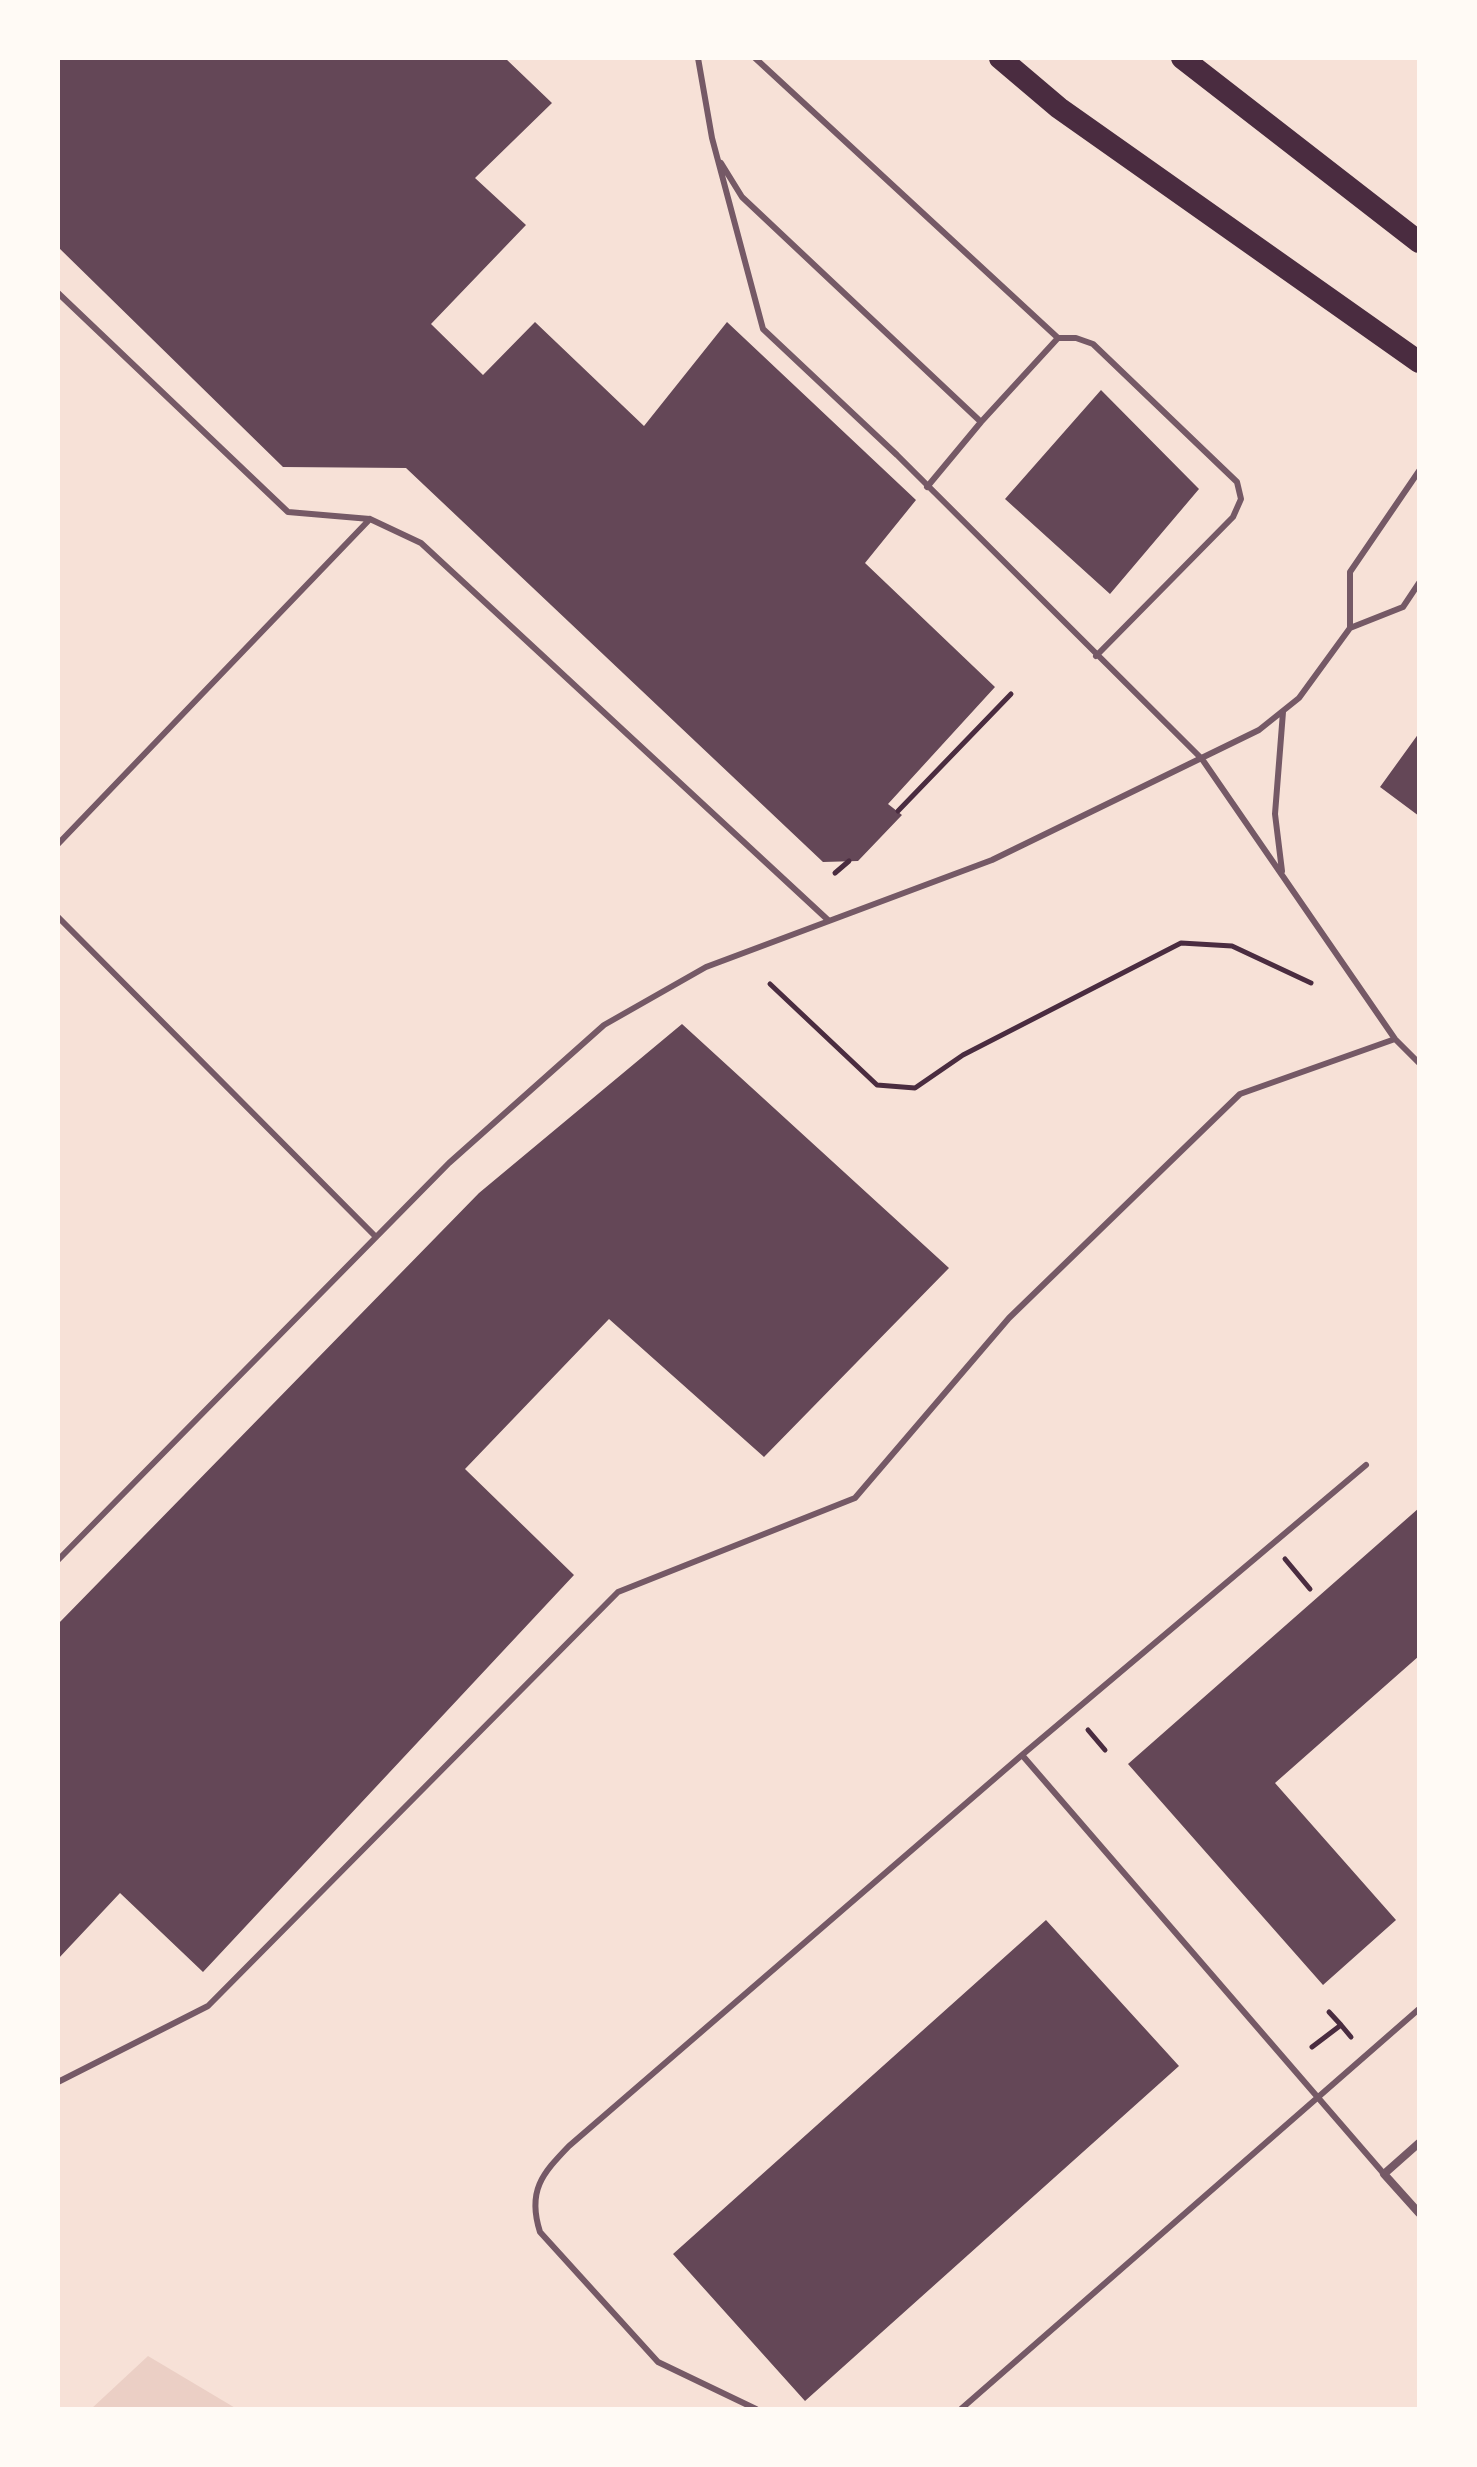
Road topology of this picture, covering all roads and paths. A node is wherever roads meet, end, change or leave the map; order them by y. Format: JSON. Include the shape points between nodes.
{"nodes":[{"id":1,"x":698,"y":58,"type":"edge"},
{"id":2,"x":755,"y":58,"type":"edge"},
{"id":3,"x":1000,"y":58,"type":"edge"},
{"id":4,"x":1182,"y":58,"type":"edge"},
{"id":5,"x":717,"y":157,"type":"junction"},
{"id":6,"x":1419,"y":242,"type":"edge"},
{"id":7,"x":58,"y":293,"type":"edge"},
{"id":8,"x":1058,"y":338,"type":"junction"},
{"id":9,"x":1419,"y":362,"type":"edge"},
{"id":10,"x":981,"y":422,"type":"junction"},
{"id":11,"x":1419,"y":471,"type":"edge"},
{"id":12,"x":927,"y":487,"type":"junction"},
{"id":13,"x":370,"y":519,"type":"junction"},
{"id":14,"x":1419,"y":583,"type":"edge"},
{"id":15,"x":1350,"y":628,"type":"junction"},
{"id":16,"x":1096,"y":656,"type":"junction"},
{"id":17,"x":1011,"y":694,"type":"dead end"},
{"id":18,"x":1283,"y":711,"type":"junction"},
{"id":19,"x":1202,"y":759,"type":"junction"},
{"id":20,"x":898,"y":811,"type":"dead end"},
{"id":21,"x":58,"y":844,"type":"edge"},
{"id":22,"x":849,"y":861,"type":"dead end"},
{"id":23,"x":835,"y":873,"type":"dead end"},
{"id":24,"x":1282,"y":875,"type":"junction"},
{"id":25,"x":58,"y":917,"type":"edge"},
{"id":26,"x":828,"y":920,"type":"junction"},
{"id":27,"x":1311,"y":983,"type":"dead end"},
{"id":28,"x":770,"y":984,"type":"dead end"},
{"id":29,"x":1395,"y":1039,"type":"junction"},
{"id":30,"x":1419,"y":1063,"type":"edge"},
{"id":31,"x":376,"y":1237,"type":"junction"},
{"id":32,"x":1366,"y":1465,"type":"dead end"},
{"id":33,"x":1273,"y":1544,"type":"junction"},
{"id":34,"x":58,"y":1560,"type":"edge"},
{"id":35,"x":1310,"y":1589,"type":"dead end"},
{"id":36,"x":1022,"y":1755,"type":"junction"},
{"id":37,"x":1419,"y":2009,"type":"edge"},
{"id":38,"x":1329,"y":2012,"type":"dead end"},
{"id":39,"x":1341,"y":2025,"type":"junction"},
{"id":40,"x":1351,"y":2037,"type":"dead end"},
{"id":41,"x":1312,"y":2047,"type":"dead end"},
{"id":42,"x":58,"y":2082,"type":"edge"},
{"id":43,"x":1317,"y":2096,"type":"junction"},
{"id":44,"x":1419,"y":2143,"type":"edge"},
{"id":45,"x":1384,"y":2174,"type":"junction"},
{"id":46,"x":1419,"y":2213,"type":"edge"},
{"id":47,"x":756,"y":2409,"type":"edge"},
{"id":48,"x":961,"y":2409,"type":"edge"}],
"edges":[{"from":1,"to":5,"type":"lane"},
{"from":2,"to":8,"type":"lane"},
{"from":3,"to":9,"type":"highway","via":[[1059,108]]},
{"from":4,"to":6,"type":"highway"},
{"from":5,"to":10,"type":"lane","via":[[742,197]]},
{"from":5,"to":12,"type":"lane","via":[[763,329]]},
{"from":7,"to":13,"type":"lane","via":[[288,512]]},
{"from":8,"to":10,"type":"lane"},
{"from":8,"to":16,"type":"lane","via":[[1093,344],[1237,482],[1241,499],[1233,517]]},
{"from":10,"to":12,"type":"lane"},
{"from":11,"to":15,"type":"lane","via":[[1350,572]]},
{"from":12,"to":16,"type":"lane"},
{"from":13,"to":21,"type":"lane"},
{"from":13,"to":26,"type":"lane","via":[[421,543]]},
{"from":14,"to":15,"type":"lane","via":[[1403,607]]},
{"from":15,"to":18,"type":"lane","via":[[1299,698]]},
{"from":16,"to":19,"type":"lane"},
{"from":17,"to":20,"type":"path"},
{"from":18,"to":19,"type":"lane","via":[[1259,730]]},
{"from":18,"to":24,"type":"lane","via":[[1275,814]]},
{"from":19,"to":24,"type":"lane"},
{"from":19,"to":26,"type":"lane","via":[[992,860]]},
{"from":22,"to":23,"type":"path"},
{"from":24,"to":29,"type":"lane"},
{"from":25,"to":31,"type":"lane"},
{"from":26,"to":31,"type":"lane","via":[[706,967],[604,1025],[449,1163]]},
{"from":27,"to":28,"type":"path","via":[[1232,946],[1181,943],[963,1055],[915,1088],[877,1085]]},
{"from":29,"to":30,"type":"lane"},
{"from":29,"to":42,"type":"lane","via":[[1240,1094],[1009,1318],[855,1498],[618,1592],[208,2006]]},
{"from":31,"to":34,"type":"lane"},
{"from":32,"to":33,"type":"lane"},
{"from":33,"to":35,"type":"path"},
{"from":33,"to":36,"type":"lane"},
{"from":36,"to":43,"type":"lane"},
{"from":36,"to":47,"type":"lane","via":[[543,2173],[534,2214],[540,2232],[658,2362]]},
{"from":37,"to":43,"type":"lane"},
{"from":38,"to":39,"type":"path"},
{"from":39,"to":40,"type":"path"},
{"from":39,"to":41,"type":"path"},
{"from":43,"to":45,"type":"lane"},
{"from":43,"to":48,"type":"lane"},
{"from":44,"to":45,"type":"street"},
{"from":45,"to":46,"type":"street"}]}
